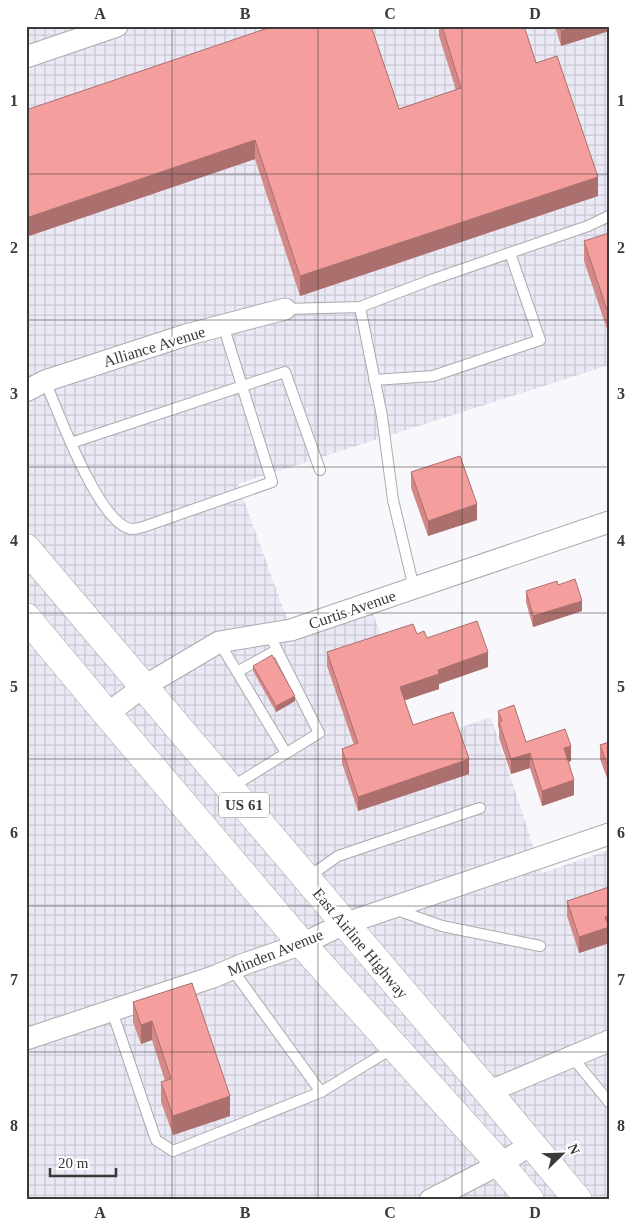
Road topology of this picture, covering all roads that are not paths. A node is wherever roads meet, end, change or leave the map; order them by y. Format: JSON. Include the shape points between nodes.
{"nodes":[{"id":1,"x":117,"y":26,"type":"edge"},
{"id":2,"x":26,"y":57,"type":"edge"},
{"id":3,"x":609,"y":216,"type":"edge"},
{"id":4,"x":510,"y":253,"type":"junction"},
{"id":5,"x":360,"y":307,"type":"junction"},
{"id":6,"x":285,"y":308,"type":"joint"},
{"id":7,"x":223,"y":325,"type":"junction"},
{"id":8,"x":374,"y":380,"type":"junction"},
{"id":9,"x":46,"y":381,"type":"junction"},
{"id":10,"x":242,"y":386,"type":"junction"},
{"id":11,"x":26,"y":391,"type":"edge"},
{"id":12,"x":71,"y":443,"type":"junction"},
{"id":13,"x":320,"y":470,"type":"dead end"},
{"id":14,"x":609,"y":522,"type":"edge"},
{"id":15,"x":26,"y":548,"type":"edge"},
{"id":16,"x":414,"y":588,"type":"junction"},
{"id":17,"x":26,"y":618,"type":"edge"},
{"id":18,"x":219,"y":642,"type":"junction"},
{"id":19,"x":273,"y":642,"type":"junction"},
{"id":20,"x":237,"y":672,"type":"junction"},
{"id":21,"x":143,"y":687,"type":"junction"},
{"id":22,"x":107,"y":714,"type":"junction"},
{"id":23,"x":286,"y":753,"type":"junction"},
{"id":24,"x":229,"y":788,"type":"junction"},
{"id":25,"x":480,"y":808,"type":"dead end"},
{"id":26,"x":609,"y":834,"type":"edge"},
{"id":27,"x":306,"y":878,"type":"junction"},
{"id":28,"x":391,"y":908,"type":"junction"},
{"id":29,"x":344,"y":924,"type":"junction"},
{"id":30,"x":302,"y":944,"type":"junction"},
{"id":31,"x":540,"y":946,"type":"dead end"},
{"id":32,"x":232,"y":969,"type":"junction"},
{"id":33,"x":112,"y":1010,"type":"junction"},
{"id":34,"x":26,"y":1039,"type":"edge"},
{"id":35,"x":609,"y":1041,"type":"edge"},
{"id":36,"x":395,"y":1047,"type":"junction"},
{"id":37,"x":572,"y":1056,"type":"junction"},
{"id":38,"x":321,"y":1092,"type":"junction"},
{"id":39,"x":488,"y":1092,"type":"junction"},
{"id":40,"x":609,"y":1102,"type":"edge"},
{"id":41,"x":532,"y":1144,"type":"junction"},
{"id":42,"x":500,"y":1164,"type":"junction"},
{"id":43,"x":430,"y":1200,"type":"edge"},
{"id":44,"x":530,"y":1200,"type":"edge"},
{"id":45,"x":578,"y":1200,"type":"edge"}],
"edges":[{"from":1,"to":2,"type":"street"},
{"from":3,"to":4,"type":"lane"},
{"from":4,"to":5,"type":"lane"},
{"from":4,"to":8,"type":"lane","via":[[540,340],[433,376]]},
{"from":5,"to":6,"type":"lane"},
{"from":5,"to":8,"type":"lane"},
{"from":6,"to":7,"type":"street","name":"Alliance Avenue"},
{"from":7,"to":9,"type":"street","name":"Alliance Avenue"},
{"from":7,"to":10,"type":"lane"},
{"from":8,"to":16,"type":"lane","via":[[393,500]]},
{"from":9,"to":11,"type":"street","name":"Alliance Avenue"},
{"from":9,"to":12,"type":"lane"},
{"from":10,"to":12,"type":"lane"},
{"from":10,"to":12,"type":"lane","via":[[272,482],[143,528],[131,529],[110,513]]},
{"from":10,"to":13,"type":"lane","via":[[285,372]]},
{"from":14,"to":16,"type":"street","name":"Curtis Avenue"},
{"from":15,"to":21,"type":"highway","number":"US 61"},
{"from":16,"to":19,"type":"street","name":"Curtis Avenue","via":[[291,630]]},
{"from":17,"to":22,"type":"highway","number":"US 61"},
{"from":18,"to":19,"type":"street","name":"Curtis Avenue"},
{"from":18,"to":20,"type":"lane"},
{"from":18,"to":21,"type":"street","name":"Curtis Avenue"},
{"from":19,"to":20,"type":"lane"},
{"from":19,"to":23,"type":"lane","via":[[319,733]]},
{"from":20,"to":23,"type":"lane"},
{"from":21,"to":22,"type":"street","name":"Curtis Avenue"},
{"from":21,"to":24,"type":"highway","name":"East Airline Highway","number":"US 61"},
{"from":22,"to":30,"type":"highway","number":"US 61"},
{"from":23,"to":24,"type":"lane"},
{"from":24,"to":27,"type":"highway","name":"East Airline Highway","number":"US 61"},
{"from":25,"to":27,"type":"lane","via":[[338,856]]},
{"from":26,"to":28,"type":"street","name":"Minden Avenue"},
{"from":27,"to":29,"type":"highway","name":"East Airline Highway","number":"US 61"},
{"from":28,"to":29,"type":"street","name":"Minden Avenue"},
{"from":28,"to":31,"type":"lane","via":[[442,926]]},
{"from":29,"to":30,"type":"street","name":"Minden Avenue"},
{"from":29,"to":39,"type":"highway","name":"East Airline Highway","number":"US 61"},
{"from":30,"to":32,"type":"street","name":"Minden Avenue"},
{"from":30,"to":36,"type":"highway","number":"US 61"},
{"from":32,"to":33,"type":"street","name":"Minden Avenue"},
{"from":32,"to":38,"type":"lane"},
{"from":33,"to":34,"type":"street","name":"Minden Avenue"},
{"from":33,"to":38,"type":"lane","via":[[156,1140],[173,1151]]},
{"from":35,"to":37,"type":"street"},
{"from":36,"to":38,"type":"lane"},
{"from":36,"to":42,"type":"highway","number":"US 61"},
{"from":37,"to":39,"type":"street"},
{"from":37,"to":40,"type":"lane"},
{"from":39,"to":41,"type":"highway","name":"East Airline Highway","number":"US 61"},
{"from":41,"to":42,"type":"street"},
{"from":41,"to":45,"type":"highway","name":"East Airline Highway","number":"US 61"},
{"from":42,"to":43,"type":"street"},
{"from":42,"to":44,"type":"highway","number":"US 61"}]}
